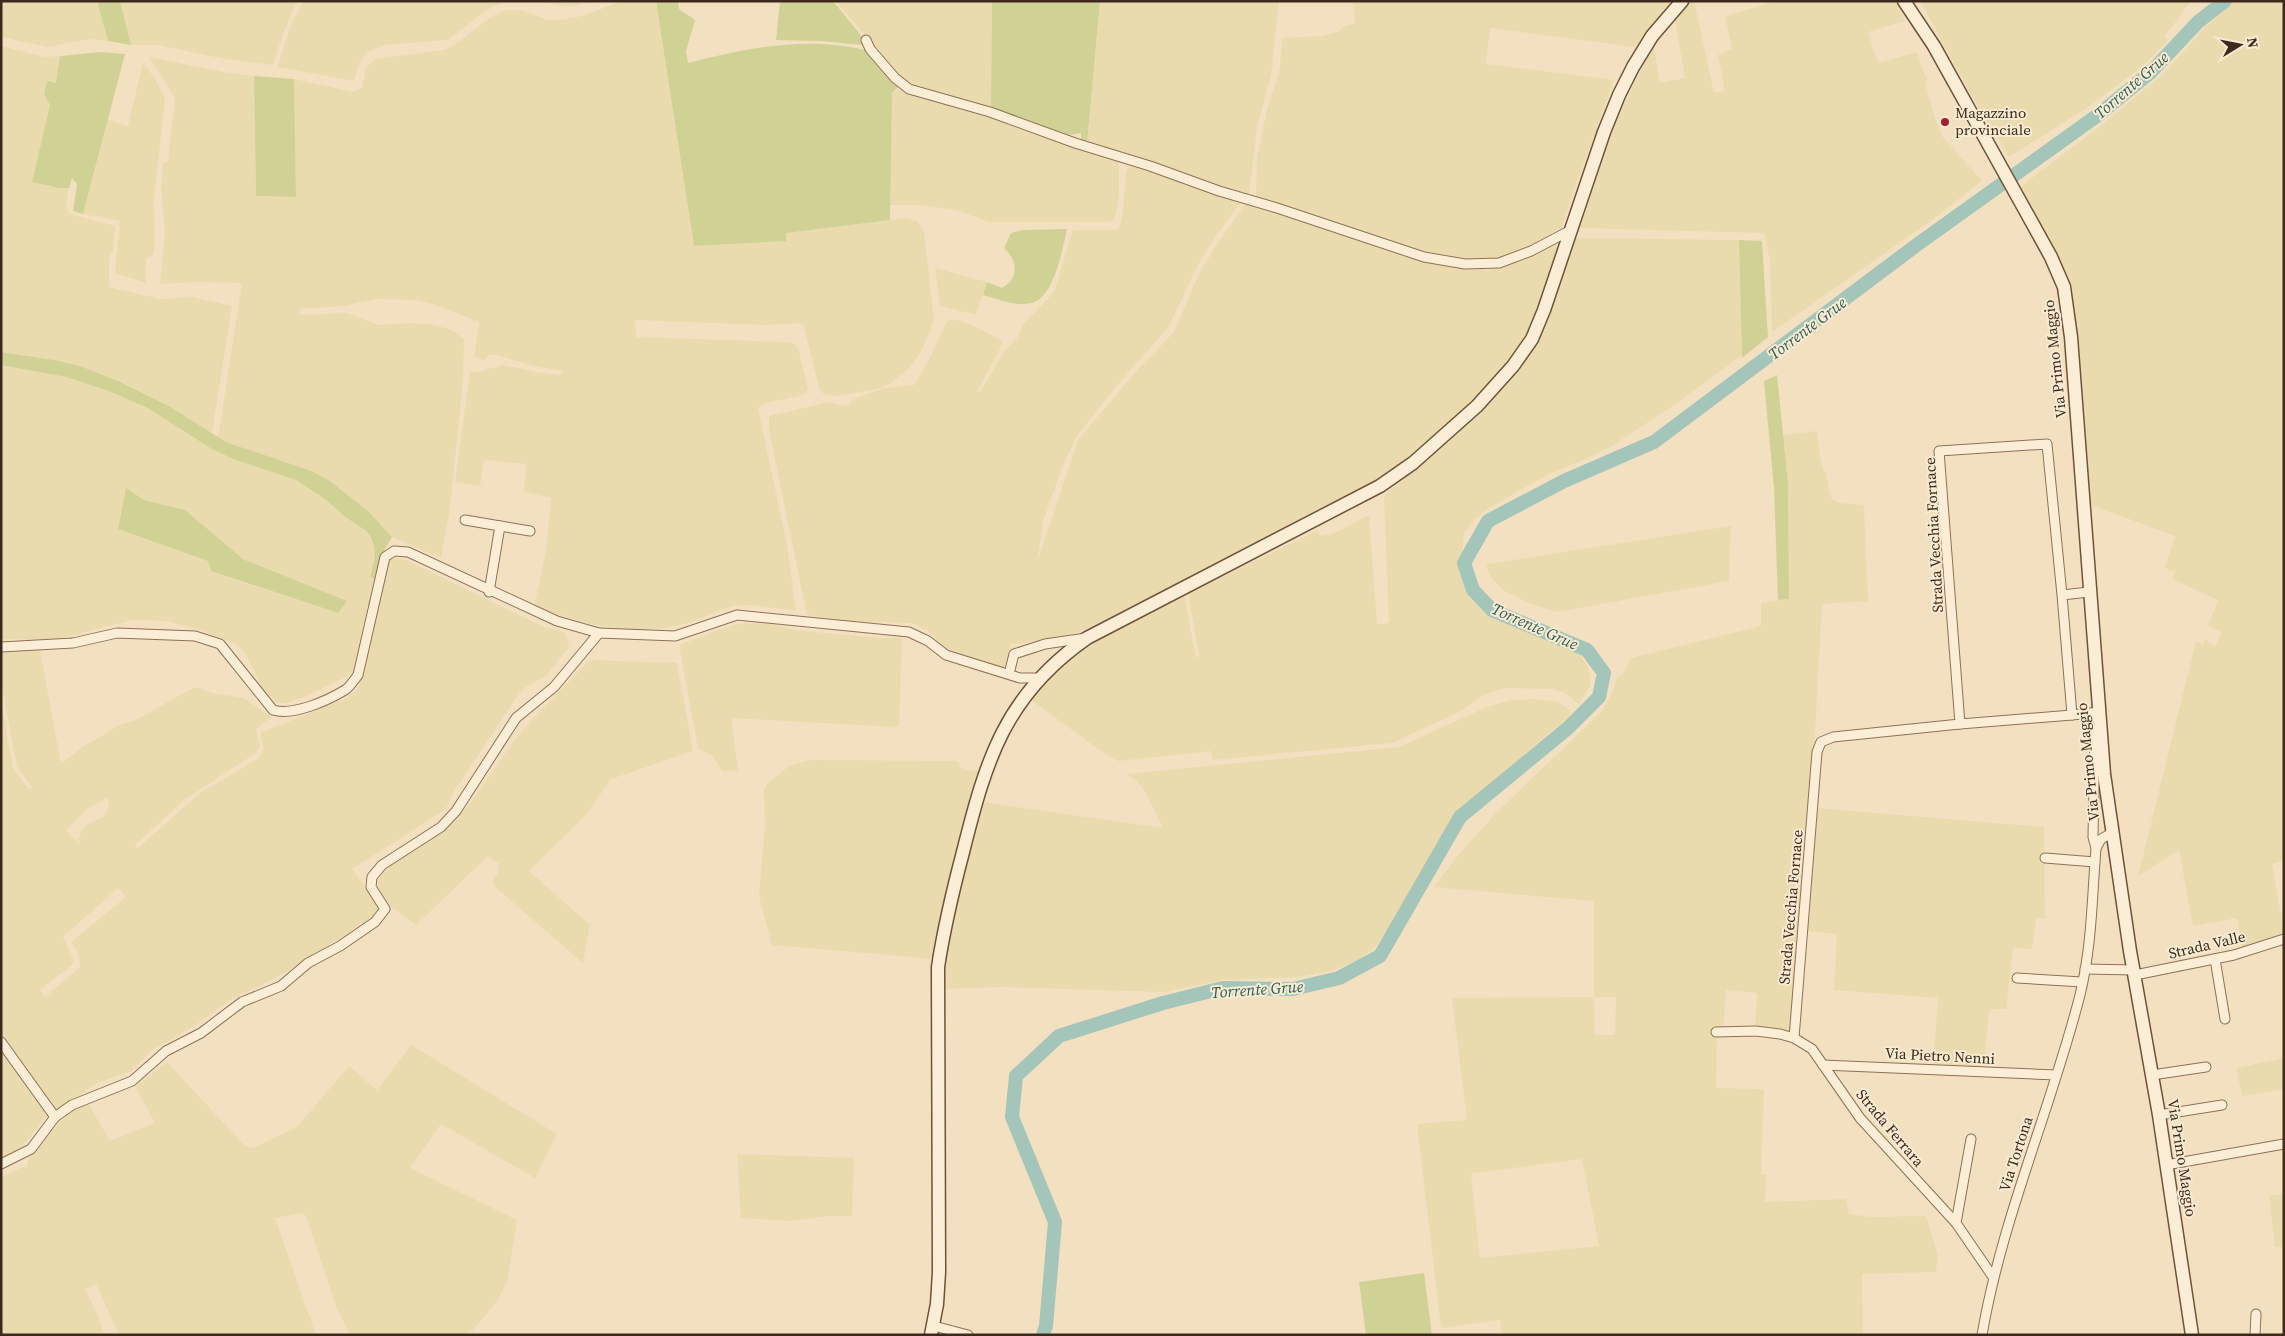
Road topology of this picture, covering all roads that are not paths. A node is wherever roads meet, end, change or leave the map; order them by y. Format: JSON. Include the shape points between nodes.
{"nodes":[{"id":1,"x":1682,"y":1,"type":"edge"},
{"id":2,"x":1904,"y":1,"type":"edge"},
{"id":3,"x":1912,"y":1,"type":"edge"},
{"id":4,"x":866,"y":40,"type":"dead end"},
{"id":5,"x":1934,"y":46,"type":"junction"},
{"id":6,"x":1572,"y":230,"type":"junction"},
{"id":7,"x":465,"y":520,"type":"dead end"},
{"id":8,"x":500,"y":526,"type":"junction"},
{"id":9,"x":530,"y":531,"type":"dead end"},
{"id":10,"x":489,"y":592,"type":"junction"},
{"id":11,"x":2090,"y":592,"type":"junction"},
{"id":12,"x":2062,"y":595,"type":"junction"},
{"id":13,"x":599,"y":633,"type":"junction"},
{"id":14,"x":1087,"y":638,"type":"junction"},
{"id":15,"x":1,"y":647,"type":"edge"},
{"id":16,"x":1009,"y":674,"type":"junction"},
{"id":17,"x":1040,"y":678,"type":"junction"},
{"id":18,"x":2098,"y":712,"type":"junction"},
{"id":19,"x":2072,"y":715,"type":"junction"},
{"id":20,"x":1960,"y":724,"type":"junction"},
{"id":21,"x":2100,"y":729,"type":"junction"},
{"id":22,"x":2112,"y":833,"type":"junction"},
{"id":23,"x":2096,"y":848,"type":"junction"},
{"id":24,"x":2045,"y":858,"type":"dead end"},
{"id":25,"x":2095,"y":862,"type":"junction"},
{"id":26,"x":2284,"y":939,"type":"edge"},
{"id":27,"x":2215,"y":959,"type":"junction"},
{"id":28,"x":2085,"y":969,"type":"junction"},
{"id":29,"x":2134,"y":973,"type":"junction"},
{"id":30,"x":2017,"y":978,"type":"dead end"},
{"id":31,"x":2082,"y":982,"type":"junction"},
{"id":32,"x":2225,"y":1019,"type":"dead end"},
{"id":33,"x":1716,"y":1032,"type":"dead end"},
{"id":34,"x":1794,"y":1038,"type":"junction"},
{"id":35,"x":1,"y":1042,"type":"edge"},
{"id":36,"x":1823,"y":1065,"type":"junction"},
{"id":37,"x":2206,"y":1067,"type":"dead end"},
{"id":38,"x":2056,"y":1075,"type":"junction"},
{"id":39,"x":2152,"y":1075,"type":"junction"},
{"id":40,"x":2222,"y":1105,"type":"dead end"},
{"id":41,"x":2159,"y":1115,"type":"junction"},
{"id":42,"x":55,"y":1117,"type":"junction"},
{"id":43,"x":1971,"y":1139,"type":"dead end"},
{"id":44,"x":2284,"y":1144,"type":"edge"},
{"id":45,"x":1,"y":1164,"type":"edge"},
{"id":46,"x":2166,"y":1165,"type":"junction"},
{"id":47,"x":1956,"y":1223,"type":"junction"},
{"id":48,"x":1994,"y":1278,"type":"junction"},
{"id":49,"x":2256,"y":1314,"type":"dead end"},
{"id":50,"x":933,"y":1330,"type":"edge"},
{"id":51,"x":968,"y":1335,"type":"edge"},
{"id":52,"x":1982,"y":1335,"type":"edge"},
{"id":53,"x":2192,"y":1335,"type":"edge"},
{"id":54,"x":2255,"y":1335,"type":"edge"}],
"edges":[{"from":1,"to":6,"type":"main road","via":[[1652,36],[1622,88]]},
{"from":2,"to":5,"type":"main road"},
{"from":3,"to":5,"type":"main road"},
{"from":4,"to":6,"type":"street","via":[[895,78],[910,89],[990,112],[1219,192],[1424,257],[1465,264],[1499,262],[1531,251]]},
{"from":5,"to":11,"type":"main road","name":"Via Primo Maggio","via":[[2051,257],[2064,287],[2071,337]]},
{"from":6,"to":14,"type":"main road","via":[[1532,339],[1477,406],[1413,463],[1357,500]]},
{"from":7,"to":8,"type":"street"},
{"from":8,"to":9,"type":"street"},
{"from":8,"to":10,"type":"street"},
{"from":10,"to":13,"type":"street","via":[[557,621]]},
{"from":10,"to":15,"type":"street","via":[[408,552],[394,551],[386,557],[358,676],[346,690],[297,711],[282,713],[273,710],[220,644],[195,636],[117,633],[73,643]]},
{"from":11,"to":12,"type":"street"},
{"from":11,"to":18,"type":"main road","name":"Via Primo Maggio"},
{"from":12,"to":19,"type":"street","name":"Strada Vecchia Fornace"},
{"from":12,"to":20,"type":"street","name":"Strada Vecchia Fornace","via":[[2047,444],[1939,451]]},
{"from":13,"to":16,"type":"street","via":[[675,636],[737,615],[909,632],[946,655]]},
{"from":13,"to":42,"type":"street","via":[[554,687],[516,718],[456,811],[442,827],[382,865],[372,877],[371,887],[385,909],[374,922],[308,963],[281,986],[242,1002],[200,1033],[166,1051],[132,1082],[72,1105]]},
{"from":14,"to":16,"type":"street","via":[[1045,644],[1014,654]]},
{"from":14,"to":17,"type":"main road"},
{"from":16,"to":17,"type":"street","via":[[1020,678]]},
{"from":17,"to":50,"type":"main road","via":[[1012,712],[979,786],[943,932],[937,992],[939,1272]]},
{"from":18,"to":19,"type":"street"},
{"from":18,"to":21,"type":"main road","name":"Via Primo Maggio"},
{"from":19,"to":20,"type":"street","name":"Strada Vecchia Fornace"},
{"from":20,"to":34,"type":"street","name":"Strada Vecchia Fornace","via":[[1834,736],[1821,742],[1808,850]]},
{"from":21,"to":22,"type":"main road","name":"Via Primo Maggio"},
{"from":21,"to":23,"type":"street","name":"Via Tortona","via":[[2095,735],[2094,756]]},
{"from":22,"to":23,"type":"street","via":[[2101,839]]},
{"from":22,"to":29,"type":"main road","name":"Via Primo Maggio"},
{"from":23,"to":25,"type":"street","name":"Via Tortona"},
{"from":24,"to":25,"type":"street"},
{"from":25,"to":28,"type":"street","name":"Via Tortona"},
{"from":26,"to":27,"type":"street","name":"Strada Valle"},
{"from":27,"to":29,"type":"street","name":"Strada Valle"},
{"from":27,"to":32,"type":"street"},
{"from":28,"to":29,"type":"street","name":"Strada Valle"},
{"from":28,"to":31,"type":"street","name":"Via Tortona"},
{"from":29,"to":39,"type":"main road","name":"Via Primo Maggio"},
{"from":30,"to":31,"type":"street"},
{"from":31,"to":38,"type":"street","name":"Via Tortona"},
{"from":33,"to":34,"type":"street","name":"Strada Ferrara","via":[[1756,1031]]},
{"from":34,"to":36,"type":"street","name":"Strada Ferrara","via":[[1812,1049]]},
{"from":35,"to":42,"type":"street"},
{"from":36,"to":38,"type":"street","name":"Via Pietro Nenni"},
{"from":36,"to":47,"type":"street","name":"Strada Ferrara","via":[[1860,1118]]},
{"from":37,"to":39,"type":"street"},
{"from":38,"to":48,"type":"street","name":"Via Tortona"},
{"from":39,"to":41,"type":"main road","name":"Via Primo Maggio"},
{"from":40,"to":41,"type":"street"},
{"from":41,"to":46,"type":"main road","name":"Via Primo Maggio"},
{"from":42,"to":45,"type":"street","via":[[31,1149]]},
{"from":43,"to":47,"type":"street"},
{"from":44,"to":46,"type":"street"},
{"from":46,"to":53,"type":"main road","name":"Via Primo Maggio"},
{"from":47,"to":48,"type":"street","name":"Strada Ferrara"},
{"from":48,"to":52,"type":"street","name":"Via Tortona"},
{"from":49,"to":54,"type":"street"},
{"from":50,"to":51,"type":"street"}]}
